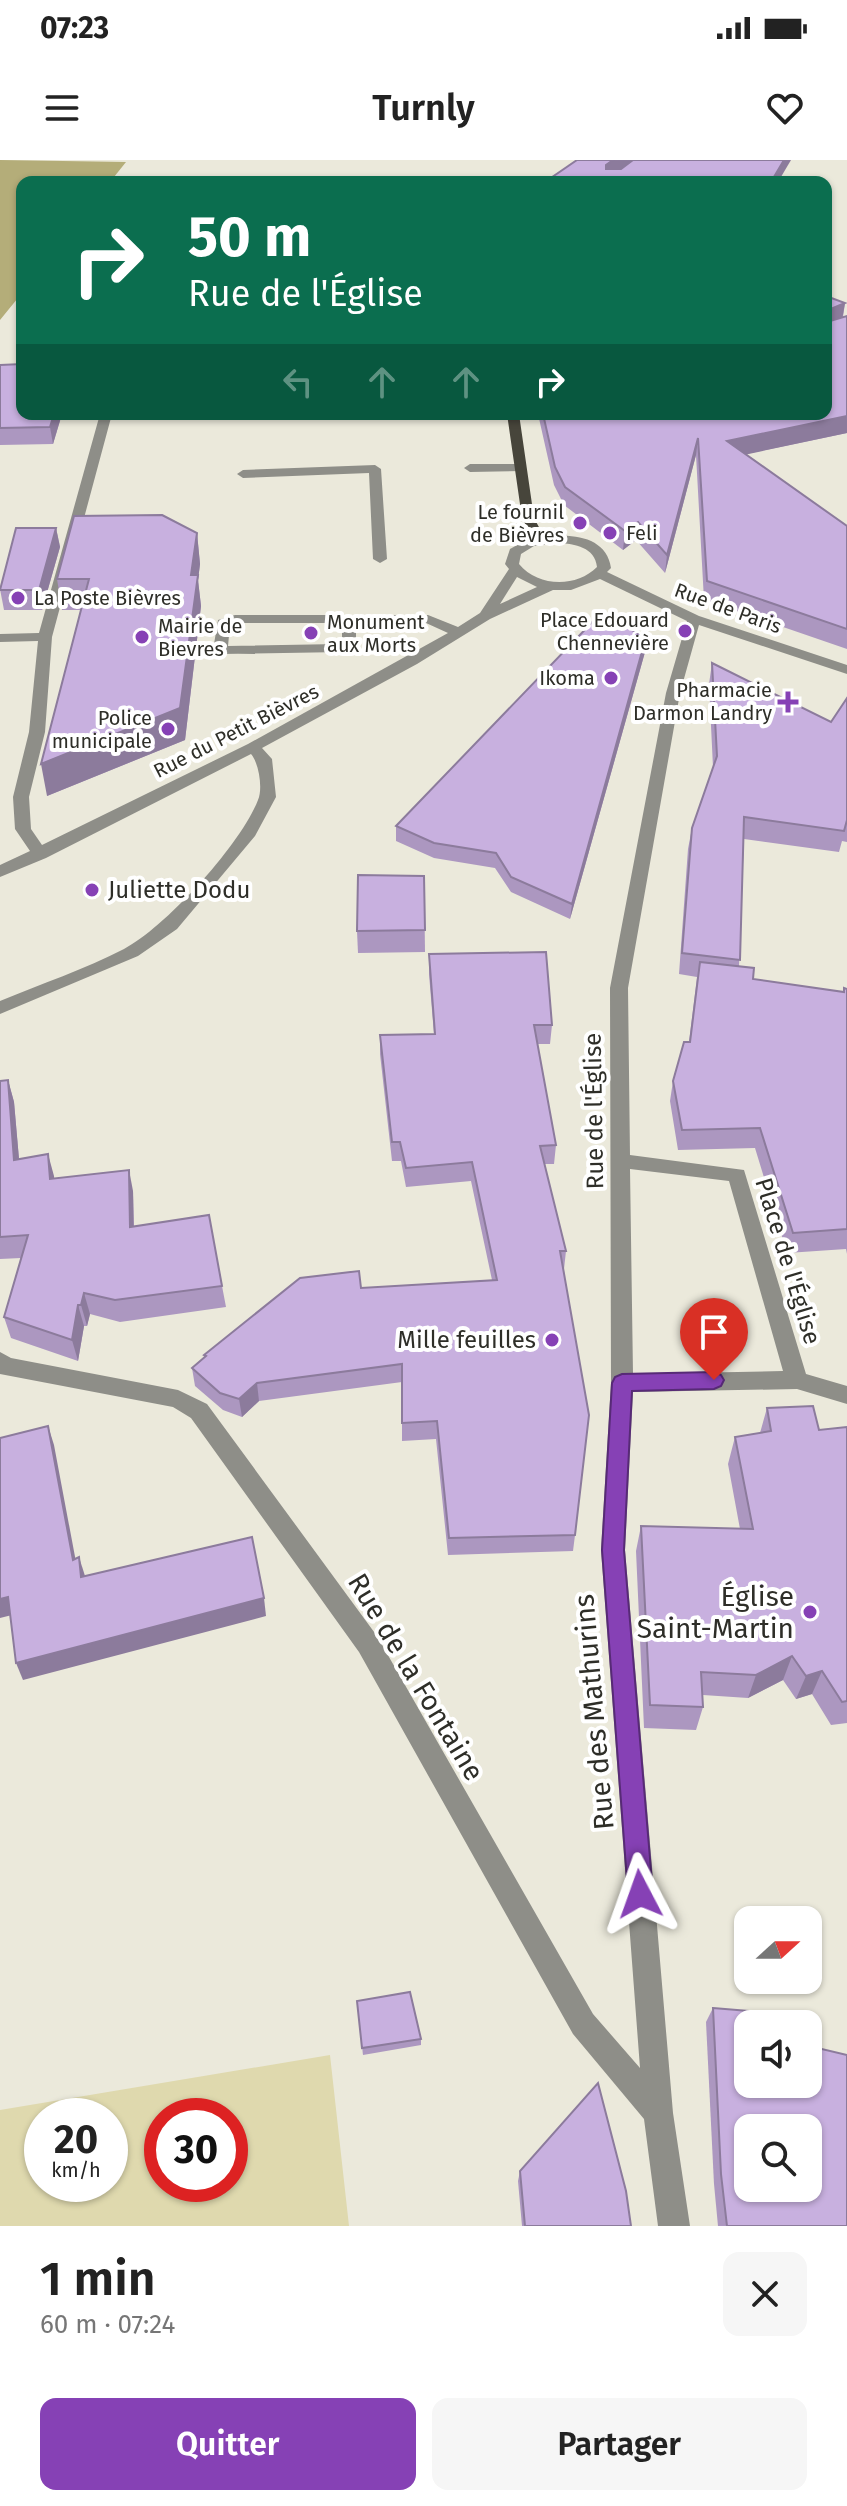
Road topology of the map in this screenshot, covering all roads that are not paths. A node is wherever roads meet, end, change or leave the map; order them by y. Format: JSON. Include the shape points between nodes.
{"nodes":[{"id":1,"x":104,"y":420,"type":"edge"},
{"id":2,"x":514,"y":420,"type":"edge"},
{"id":3,"x":470,"y":468,"type":"dead end"},
{"id":4,"x":520,"y":468,"type":"junction"},
{"id":5,"x":243,"y":474,"type":"dead end"},
{"id":6,"x":540,"y":540,"type":"junction"},
{"id":7,"x":380,"y":559,"type":"dead end"},
{"id":8,"x":515,"y":570,"type":"junction"},
{"id":9,"x":600,"y":574,"type":"junction"},
{"id":10,"x":552,"y":585,"type":"junction"},
{"id":11,"x":485,"y":616,"type":"junction"},
{"id":12,"x":349,"y":618,"type":"junction"},
{"id":13,"x":694,"y":619,"type":"junction"},
{"id":14,"x":461,"y":633,"type":"junction"},
{"id":15,"x":45,"y":637,"type":"junction"},
{"id":16,"x":0,"y":638,"type":"edge"},
{"id":17,"x":847,"y":670,"type":"edge"},
{"id":18,"x":253,"y":747,"type":"junction"},
{"id":19,"x":40,"y":854,"type":"junction"},
{"id":20,"x":0,"y":872,"type":"edge"},
{"id":21,"x":0,"y":1008,"type":"edge"},
{"id":22,"x":621,"y":1161,"type":"junction"},
{"id":23,"x":0,"y":1361,"type":"edge"},
{"id":24,"x":797,"y":1380,"type":"junction"},
{"id":25,"x":622,"y":1383,"type":"junction"},
{"id":26,"x":847,"y":1395,"type":"edge"},
{"id":27,"x":658,"y":2113,"type":"junction"},
{"id":28,"x":674,"y":2226,"type":"edge"}],
"edges":[{"from":1,"to":15,"type":"street"},
{"from":2,"to":4,"type":"main road"},
{"from":3,"to":4,"type":"street"},
{"from":4,"to":6,"type":"main road","via":[[528,518]]},
{"from":5,"to":7,"type":"street","via":[[375,469]]},
{"from":6,"to":8,"type":"street","name":"Rue du Petit Bièvres","via":[[515,552]]},
{"from":6,"to":9,"type":"street","via":[[569,540],[593,548],[605,561]]},
{"from":8,"to":10,"type":"street"},
{"from":8,"to":11,"type":"street","name":"Rue du Petit Bièvres"},
{"from":9,"to":10,"type":"street","name":"Rue du Petit Bièvres","via":[[580,583]]},
{"from":9,"to":13,"type":"street","name":"Rue de Paris"},
{"from":10,"to":11,"type":"street","name":"Rue du Petit Bièvres"},
{"from":11,"to":14,"type":"street","name":"Rue du Petit Bièvres"},
{"from":12,"to":12,"type":"street","via":[[235,619],[223,623],[220,650],[343,648],[349,639]]},
{"from":12,"to":14,"type":"street","via":[[428,619]]},
{"from":13,"to":17,"type":"street","name":"Rue de Paris"},
{"from":13,"to":22,"type":"street","name":"Rue de l'Église","via":[[673,693],[619,988]]},
{"from":14,"to":18,"type":"street","name":"Rue du Petit Bièvres"},
{"from":15,"to":16,"type":"street"},
{"from":15,"to":19,"type":"street","via":[[37,732],[21,797],[23,829]]},
{"from":18,"to":19,"type":"street","name":"Rue du Petit Bièvres"},
{"from":18,"to":21,"type":"street","via":[[264,759],[268,797],[249,833],[171,925],[132,952]]},
{"from":19,"to":20,"type":"street","name":"Rue du Petit Bièvres"},
{"from":22,"to":24,"type":"street","name":"Place de l'Église","via":[[737,1175]]},
{"from":22,"to":25,"type":"street","name":"Rue de l'Église"},
{"from":23,"to":27,"type":"street","name":"Rue de la Fontaine","via":[[4,1366],[178,1399],[199,1411],[368,1644],[583,2024]]},
{"from":24,"to":25,"type":"street"},
{"from":24,"to":26,"type":"street"},
{"from":25,"to":27,"type":"street","name":"Rue des Mathurins","via":[[613,1550]]},
{"from":27,"to":28,"type":"street","name":"Rue des Mathurins"}]}
